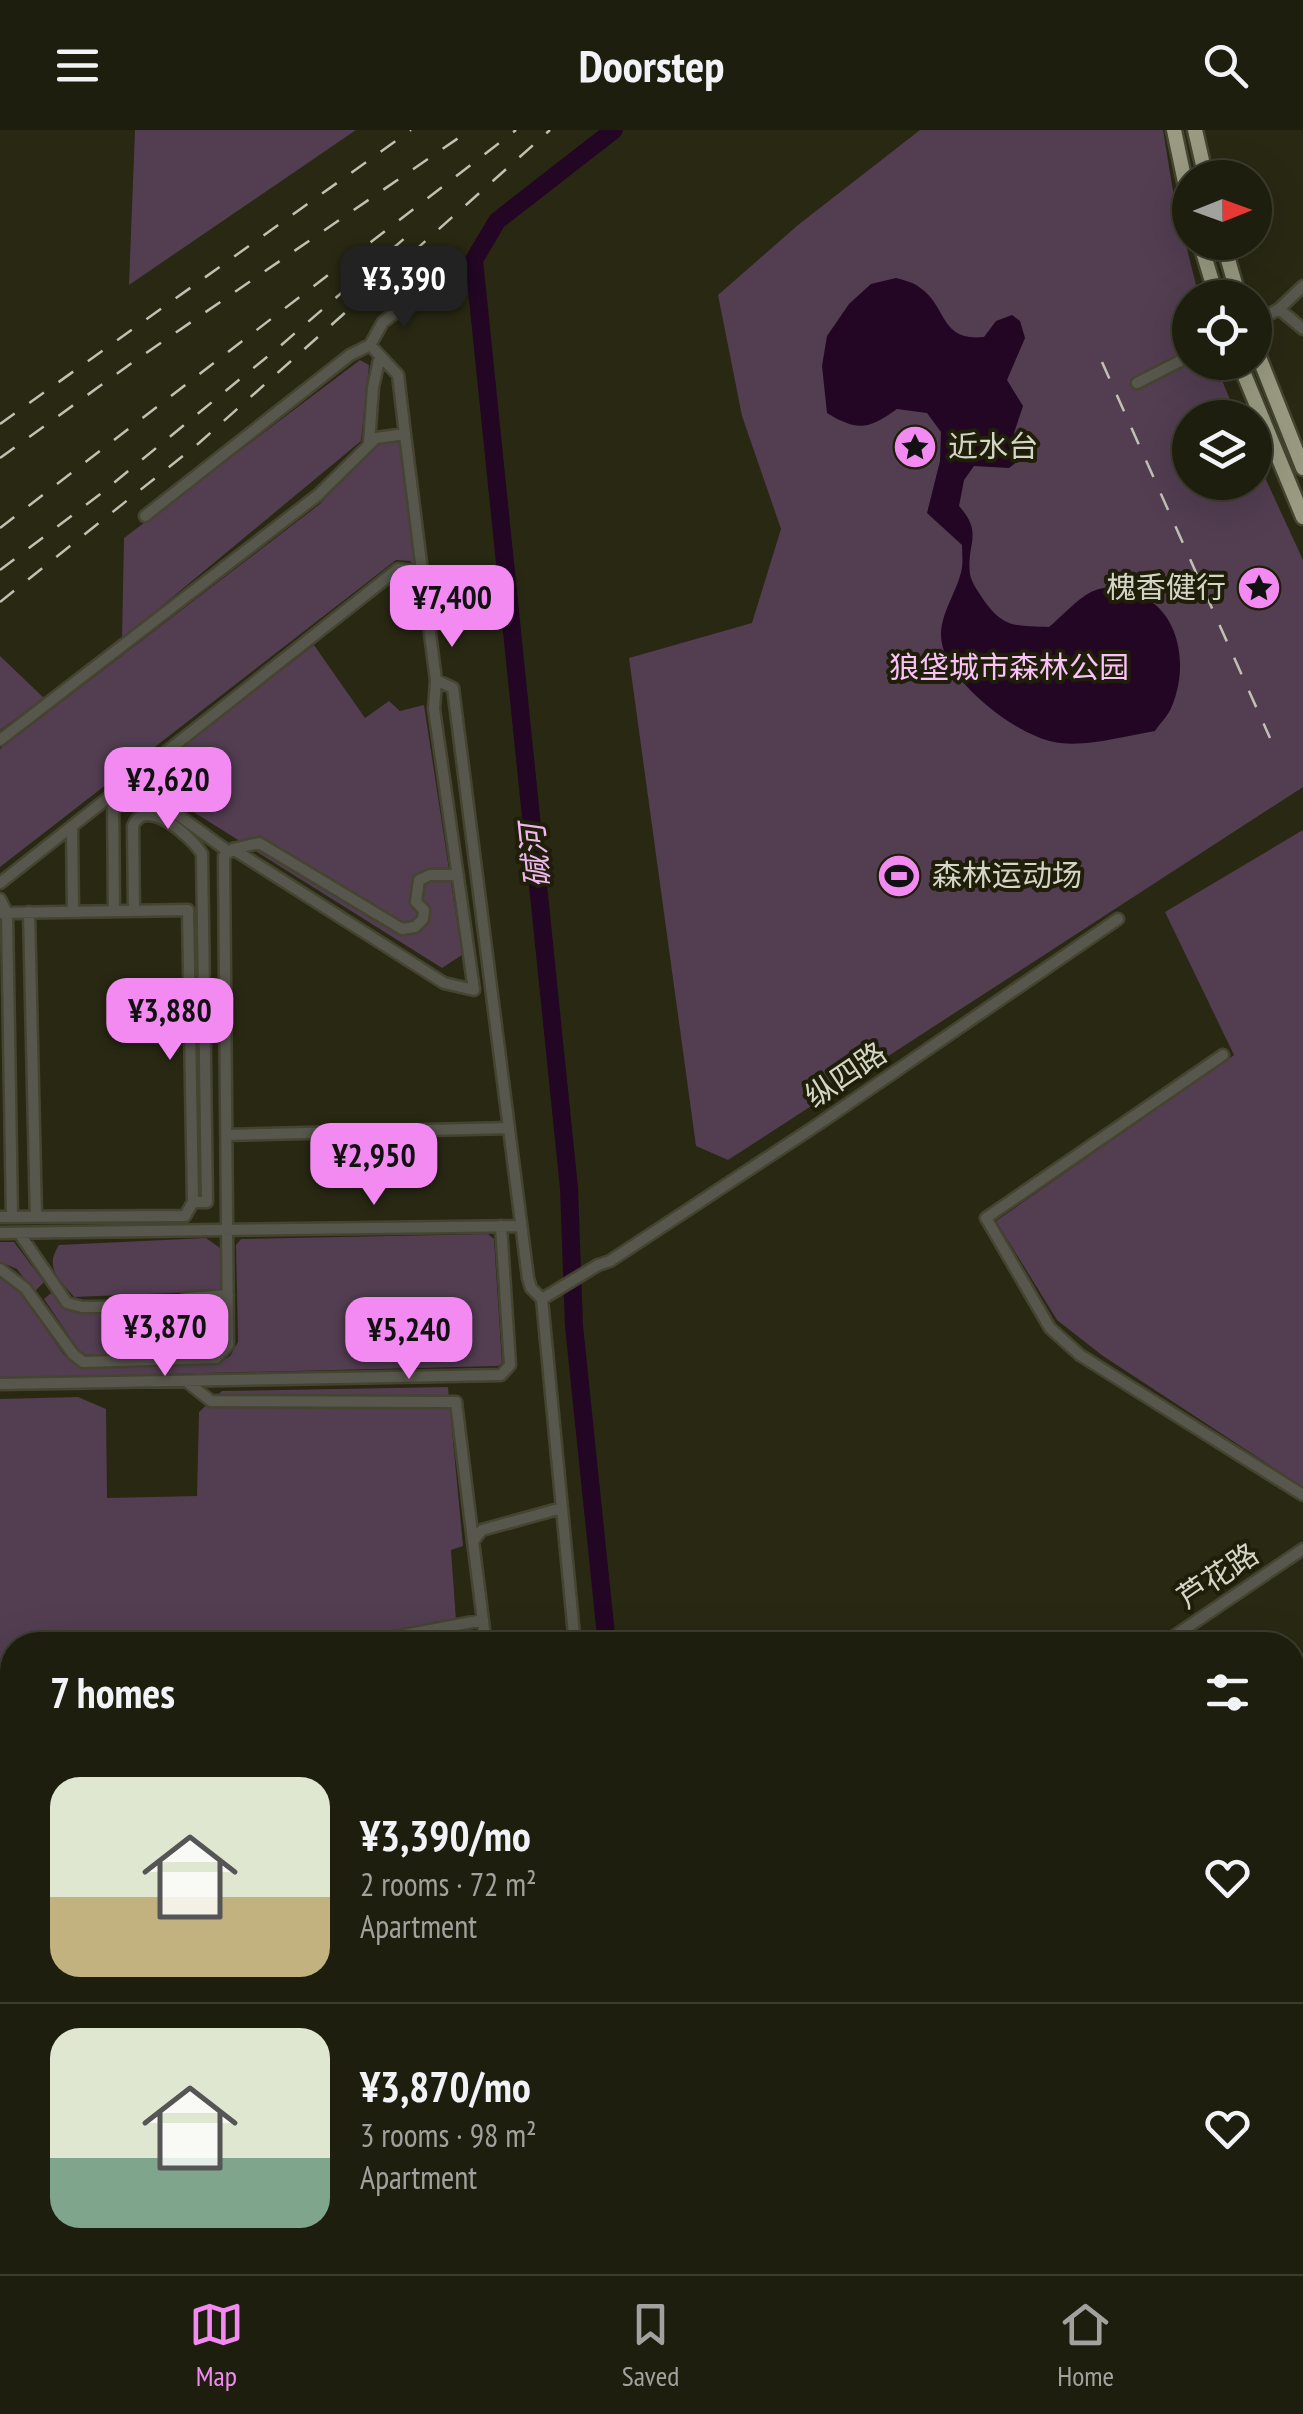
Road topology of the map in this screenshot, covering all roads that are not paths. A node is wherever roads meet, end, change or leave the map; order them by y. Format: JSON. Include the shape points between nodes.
{"nodes":[{"id":1,"x":1174,"y":130,"type":"edge"},
{"id":2,"x":1196,"y":130,"type":"edge"},
{"id":3,"x":1180,"y":160,"type":"edge"},
{"id":4,"x":1202,"y":160,"type":"edge"},
{"id":5,"x":1303,"y":286,"type":"edge"},
{"id":6,"x":416,"y":297,"type":"dead end"},
{"id":7,"x":1279,"y":309,"type":"junction"},
{"id":8,"x":1272,"y":313,"type":"edge"},
{"id":9,"x":1303,"y":329,"type":"edge"},
{"id":10,"x":370,"y":345,"type":"junction"},
{"id":11,"x":380,"y":356,"type":"junction"},
{"id":12,"x":1172,"y":365,"type":"edge"},
{"id":13,"x":1246,"y":380,"type":"edge"},
{"id":14,"x":1268,"y":380,"type":"edge"},
{"id":15,"x":1137,"y":383,"type":"dead end"},
{"id":16,"x":406,"y":434,"type":"junction"},
{"id":17,"x":370,"y":444,"type":"junction"},
{"id":18,"x":1303,"y":468,"type":"edge"},
{"id":19,"x":144,"y":516,"type":"dead end"},
{"id":20,"x":1303,"y":518,"type":"edge"},
{"id":21,"x":424,"y":580,"type":"junction"},
{"id":22,"x":436,"y":680,"type":"junction"},
{"id":23,"x":0,"y":740,"type":"edge"},
{"id":24,"x":130,"y":780,"type":"junction"},
{"id":25,"x":113,"y":794,"type":"junction"},
{"id":26,"x":72,"y":826,"type":"junction"},
{"id":27,"x":232,"y":851,"type":"junction"},
{"id":28,"x":458,"y":875,"type":"junction"},
{"id":29,"x":0,"y":883,"type":"edge"},
{"id":30,"x":0,"y":899,"type":"edge"},
{"id":31,"x":134,"y":910,"type":"junction"},
{"id":32,"x":114,"y":911,"type":"junction"},
{"id":33,"x":30,"y":912,"type":"junction"},
{"id":34,"x":73,"y":912,"type":"junction"},
{"id":35,"x":4,"y":913,"type":"edge"},
{"id":36,"x":1118,"y":919,"type":"dead end"},
{"id":37,"x":1223,"y":1055,"type":"dead end"},
{"id":38,"x":509,"y":1128,"type":"junction"},
{"id":39,"x":227,"y":1135,"type":"junction"},
{"id":40,"x":193,"y":1202,"type":"junction"},
{"id":41,"x":6,"y":1217,"type":"edge"},
{"id":42,"x":36,"y":1217,"type":"junction"},
{"id":43,"x":501,"y":1226,"type":"junction"},
{"id":44,"x":521,"y":1226,"type":"junction"},
{"id":45,"x":228,"y":1230,"type":"junction"},
{"id":46,"x":19,"y":1233,"type":"junction"},
{"id":47,"x":0,"y":1234,"type":"edge"},
{"id":48,"x":0,"y":1270,"type":"edge"},
{"id":49,"x":228,"y":1295,"type":"junction"},
{"id":50,"x":542,"y":1299,"type":"junction"},
{"id":51,"x":186,"y":1381,"type":"junction"},
{"id":52,"x":0,"y":1384,"type":"edge"},
{"id":53,"x":1303,"y":1495,"type":"edge"},
{"id":54,"x":562,"y":1508,"type":"junction"},
{"id":55,"x":473,"y":1541,"type":"junction"},
{"id":56,"x":1303,"y":1549,"type":"edge"},
{"id":57,"x":483,"y":1620,"type":"junction"},
{"id":58,"x":420,"y":1632,"type":"edge"},
{"id":59,"x":484,"y":1632,"type":"edge"},
{"id":60,"x":574,"y":1632,"type":"edge"},
{"id":61,"x":1179,"y":1632,"type":"edge"}],
"edges":[{"from":1,"to":3,"type":"highway"},
{"from":2,"to":4,"type":"highway"},
{"from":5,"to":7,"type":"street"},
{"from":6,"to":10,"type":"street","via":[[383,322]]},
{"from":7,"to":8,"type":"street"},
{"from":7,"to":9,"type":"street"},
{"from":10,"to":11,"type":"street"},
{"from":10,"to":19,"type":"street"},
{"from":11,"to":16,"type":"street","via":[[398,375]]},
{"from":11,"to":17,"type":"street"},
{"from":12,"to":15,"type":"street"},
{"from":13,"to":20,"type":"highway"},
{"from":14,"to":18,"type":"highway"},
{"from":16,"to":17,"type":"street"},
{"from":16,"to":21,"type":"street"},
{"from":17,"to":23,"type":"street","via":[[318,495]]},
{"from":21,"to":22,"type":"street"},
{"from":21,"to":24,"type":"street","via":[[398,569]]},
{"from":22,"to":28,"type":"street","via":[[434,709]]},
{"from":22,"to":38,"type":"street","via":[[453,688]]},
{"from":24,"to":25,"type":"street"},
{"from":24,"to":27,"type":"street"},
{"from":25,"to":26,"type":"street"},
{"from":25,"to":32,"type":"street"},
{"from":26,"to":29,"type":"street"},
{"from":26,"to":34,"type":"street"},
{"from":27,"to":28,"type":"street","via":[[259,843],[402,929],[416,928],[423,918],[416,902],[419,880]]},
{"from":27,"to":28,"type":"street","via":[[444,982],[474,990]]},
{"from":27,"to":39,"type":"street","via":[[224,856]]},
{"from":30,"to":35,"type":"street"},
{"from":31,"to":32,"type":"street"},
{"from":31,"to":40,"type":"street","via":[[188,910]]},
{"from":31,"to":40,"type":"street","via":[[133,826],[142,814],[153,814],[202,854],[207,1202]]},
{"from":32,"to":34,"type":"street"},
{"from":33,"to":34,"type":"street"},
{"from":33,"to":35,"type":"street"},
{"from":33,"to":42,"type":"street"},
{"from":35,"to":41,"type":"street"},
{"from":36,"to":50,"type":"street","name":"纵四路","via":[[820,1123]]},
{"from":37,"to":53,"type":"street","via":[[986,1218],[1050,1328],[1070,1346]]},
{"from":38,"to":39,"type":"street"},
{"from":38,"to":44,"type":"street"},
{"from":39,"to":45,"type":"street"},
{"from":40,"to":42,"type":"street","via":[[185,1216]]},
{"from":41,"to":42,"type":"street"},
{"from":43,"to":44,"type":"street"},
{"from":43,"to":45,"type":"street"},
{"from":43,"to":51,"type":"street","via":[[510,1365],[501,1375]]},
{"from":44,"to":50,"type":"street","via":[[530,1288]]},
{"from":45,"to":46,"type":"street"},
{"from":45,"to":49,"type":"street"},
{"from":46,"to":47,"type":"street"},
{"from":46,"to":49,"type":"street","via":[[67,1303],[178,1307],[186,1298]]},
{"from":48,"to":49,"type":"street","via":[[26,1288],[83,1362],[216,1358],[228,1345]]},
{"from":50,"to":54,"type":"street"},
{"from":51,"to":52,"type":"street"},
{"from":51,"to":55,"type":"street","via":[[211,1402],[456,1402]]},
{"from":54,"to":55,"type":"street","via":[[482,1530]]},
{"from":54,"to":60,"type":"street"},
{"from":55,"to":57,"type":"street"},
{"from":56,"to":61,"type":"street","name":"芦花路"},
{"from":57,"to":58,"type":"street"},
{"from":57,"to":59,"type":"street"}]}
